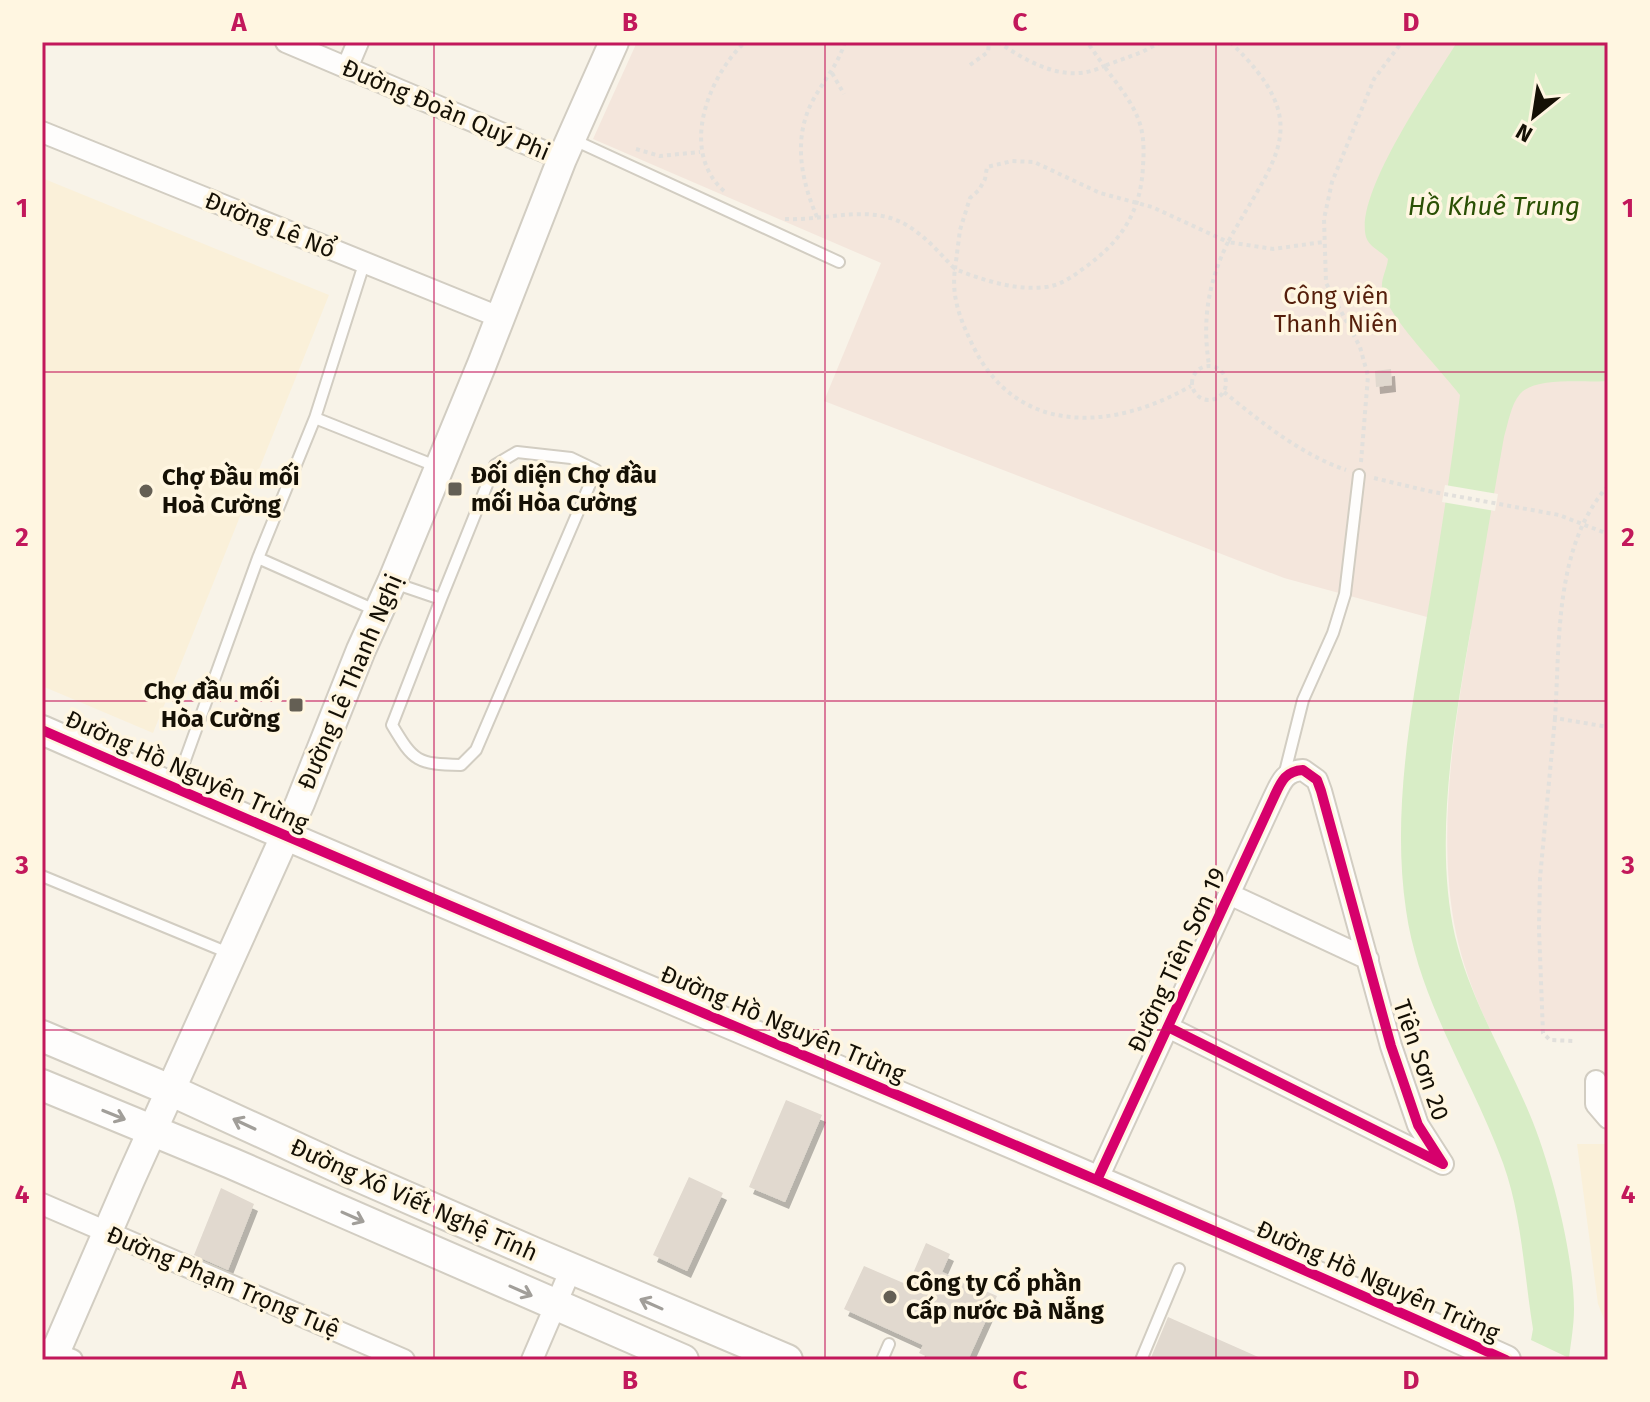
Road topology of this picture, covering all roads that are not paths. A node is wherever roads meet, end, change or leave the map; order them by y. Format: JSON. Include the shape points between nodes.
{"nodes":[{"id":1,"x":286,"y":42,"type":"edge"},
{"id":2,"x":358,"y":42,"type":"edge"},
{"id":3,"x":614,"y":42,"type":"edge"},
{"id":4,"x":347,"y":68,"type":"junction"},
{"id":5,"x":42,"y":132,"type":"edge"},
{"id":6,"x":567,"y":149,"type":"junction"},
{"id":7,"x":839,"y":262,"type":"dead end"},
{"id":8,"x":364,"y":264,"type":"junction"},
{"id":9,"x":499,"y":317,"type":"junction"},
{"id":10,"x":315,"y":418,"type":"junction"},
{"id":11,"x":439,"y":468,"type":"junction"},
{"id":12,"x":1359,"y":475,"type":"road end"},
{"id":13,"x":258,"y":558,"type":"junction"},
{"id":14,"x":392,"y":582,"type":"junction"},
{"id":15,"x":441,"y":599,"type":"junction"},
{"id":16,"x":378,"y":612,"type":"junction"},
{"id":17,"x":42,"y":730,"type":"edge"},
{"id":18,"x":1283,"y":778,"type":"junction"},
{"id":19,"x":175,"y":788,"type":"junction"},
{"id":20,"x":285,"y":836,"type":"junction"},
{"id":21,"x":42,"y":876,"type":"edge"},
{"id":22,"x":1229,"y":894,"type":"junction"},
{"id":23,"x":233,"y":955,"type":"junction"},
{"id":24,"x":1368,"y":959,"type":"junction"},
{"id":25,"x":1168,"y":1027,"type":"junction"},
{"id":26,"x":42,"y":1036,"type":"edge"},
{"id":27,"x":1596,"y":1081,"type":"dead end"},
{"id":28,"x":42,"y":1085,"type":"edge"},
{"id":29,"x":170,"y":1090,"type":"junction"},
{"id":30,"x":1608,"y":1118,"type":"edge"},
{"id":31,"x":152,"y":1130,"type":"junction"},
{"id":32,"x":1098,"y":1178,"type":"junction"},
{"id":33,"x":42,"y":1204,"type":"edge"},
{"id":34,"x":109,"y":1232,"type":"junction"},
{"id":35,"x":571,"y":1269,"type":"junction"},
{"id":36,"x":1179,"y":1269,"type":"dead end"},
{"id":37,"x":554,"y":1305,"type":"junction"},
{"id":38,"x":889,"y":1344,"type":"dead end"},
{"id":39,"x":55,"y":1355,"type":"edge"},
{"id":40,"x":404,"y":1360,"type":"edge"},
{"id":41,"x":532,"y":1360,"type":"edge"},
{"id":42,"x":683,"y":1360,"type":"edge"},
{"id":43,"x":787,"y":1360,"type":"edge"},
{"id":44,"x":882,"y":1360,"type":"edge"},
{"id":45,"x":1141,"y":1360,"type":"edge"},
{"id":46,"x":1506,"y":1360,"type":"edge"}],
"edges":[{"from":1,"to":4,"type":"street","name":"Đường Đoàn Quý Phi"},
{"from":2,"to":4,"type":"street"},
{"from":3,"to":6,"type":"street","name":"Đường Lê Thanh Nghị"},
{"from":4,"to":6,"type":"street","name":"Đường Đoàn Quý Phi"},
{"from":5,"to":8,"type":"street","name":"Đường Lê Nổ"},
{"from":6,"to":7,"type":"lane"},
{"from":6,"to":9,"type":"street","name":"Đường Lê Thanh Nghị"},
{"from":8,"to":9,"type":"street","name":"Đường Lê Nổ"},
{"from":8,"to":10,"type":"lane"},
{"from":9,"to":11,"type":"street","name":"Đường Lê Thanh Nghị"},
{"from":10,"to":11,"type":"lane"},
{"from":10,"to":13,"type":"lane"},
{"from":11,"to":14,"type":"street","name":"Đường Lê Thanh Nghị"},
{"from":12,"to":18,"type":"lane","via":[[1345,594],[1303,700]]},
{"from":13,"to":16,"type":"lane"},
{"from":13,"to":19,"type":"lane"},
{"from":14,"to":15,"type":"lane"},
{"from":14,"to":16,"type":"street","name":"Đường Lê Thanh Nghị"},
{"from":15,"to":15,"type":"lane","via":[[392,725],[409,752],[428,764],[461,765],[476,750],[596,470],[571,458],[517,452],[495,465]]},
{"from":16,"to":20,"type":"street","name":"Đường Lê Thanh Nghị"},
{"from":17,"to":19,"type":"street","name":"Đường Hồ Nguyên Trừng"},
{"from":18,"to":22,"type":"street","name":"Đường Tiên Sơn 19"},
{"from":18,"to":24,"type":"street","name":"Tiên Sơn 20","via":[[1303,770],[1317,780]]},
{"from":19,"to":20,"type":"street","name":"Đường Hồ Nguyên Trừng"},
{"from":20,"to":23,"type":"street","name":"Đường Lê Thanh Nghị"},
{"from":20,"to":32,"type":"street","name":"Đường Hồ Nguyên Trừng"},
{"from":21,"to":23,"type":"lane"},
{"from":22,"to":24,"type":"street"},
{"from":22,"to":25,"type":"street","name":"Đường Tiên Sơn 19"},
{"from":23,"to":29,"type":"street","name":"Đường Lê Thanh Nghị"},
{"from":24,"to":25,"type":"street","name":"Tiên Sơn 20","via":[[1418,1125],[1443,1164]]},
{"from":25,"to":32,"type":"street","name":"Đường Tiên Sơn 19"},
{"from":26,"to":29,"type":"main road","name":"Đường Xô Viết Nghệ Tĩnh"},
{"from":27,"to":30,"type":"street","via":[[1596,1104]]},
{"from":28,"to":31,"type":"main road","name":"Đường Xô Viết Nghệ Tĩnh","one_way":true},
{"from":29,"to":31,"type":"street","name":"Đường Lê Thanh Nghị"},
{"from":35,"to":29,"type":"main road","name":"Đường Xô Viết Nghệ Tĩnh","one_way":true},
{"from":31,"to":34,"type":"street","name":"Đường Lê Thanh Nghị"},
{"from":31,"to":37,"type":"main road","name":"Đường Xô Viết Nghệ Tĩnh","one_way":true},
{"from":32,"to":46,"type":"street","name":"Đường Hồ Nguyên Trừng"},
{"from":33,"to":34,"type":"street","name":"Đường Phạm Trọng Tuệ"},
{"from":34,"to":39,"type":"street","name":"Đường Lê Thanh Nghị"},
{"from":34,"to":40,"type":"street","name":"Đường Phạm Trọng Tuệ"},
{"from":35,"to":37,"type":"street"},
{"from":43,"to":35,"type":"main road","name":"Đường Xô Viết Nghệ Tĩnh","one_way":true},
{"from":36,"to":45,"type":"lane"},
{"from":37,"to":41,"type":"street"},
{"from":37,"to":42,"type":"main road","name":"Đường Xô Viết Nghệ Tĩnh"},
{"from":38,"to":44,"type":"lane"}]}
